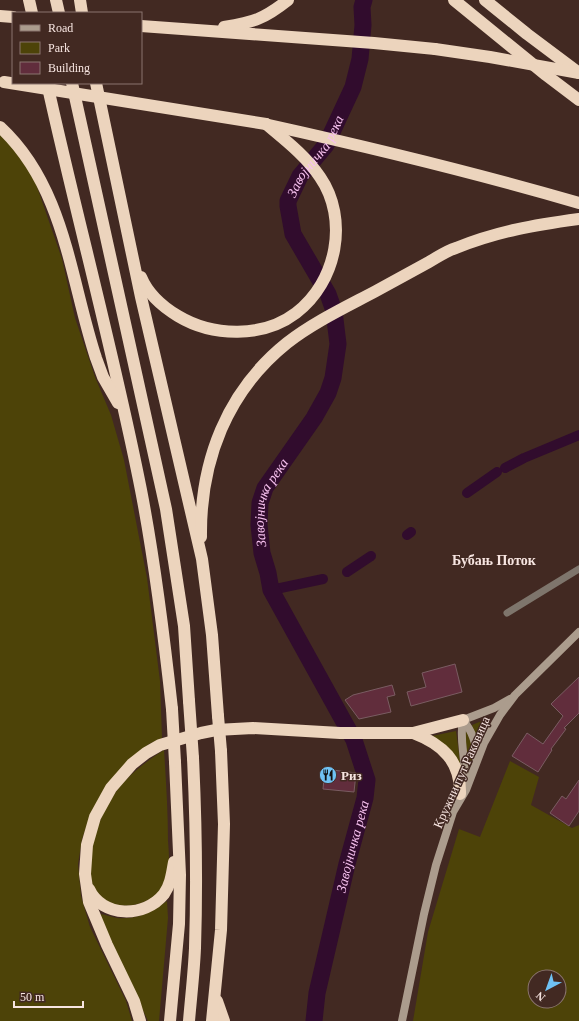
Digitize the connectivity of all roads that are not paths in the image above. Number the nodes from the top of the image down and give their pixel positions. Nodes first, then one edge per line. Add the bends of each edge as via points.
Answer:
1 (29, 0) edge
2 (56, 0) edge
3 (80, 0) edge
4 (288, 0) edge
5 (454, 0) edge
6 (485, 0) edge
7 (32, 12) edge
8 (59, 12) edge
9 (82, 12) edge
10 (0, 16) edge
11 (12, 17) edge
12 (142, 26) edge
13 (203, 30) junction
14 (579, 73) edge
15 (2, 82) edge
16 (12, 84) edge
17 (15, 84) edge
18 (47, 84) edge
19 (72, 84) edge
20 (96, 84) edge
21 (579, 100) edge
22 (266, 124) junction
23 (0, 127) edge
24 (579, 203) edge
25 (579, 219) edge
26 (133, 256) junction
27 (124, 414) junction
28 (202, 559) junction
29 (579, 569) edge
30 (507, 613) dead end
31 (579, 632) edge
32 (515, 695) junction
33 (464, 720) junction
34 (413, 733) junction
35 (476, 763) junction
36 (460, 794) junction
37 (454, 812) junction
38 (179, 832) junction
39 (85, 874) junction
40 (216, 986) junction
41 (140, 1021) edge
42 (170, 1021) edge
43 (189, 1021) edge
44 (212, 1021) edge
45 (224, 1021) edge
46 (402, 1021) edge

1 - 7 highway
2 - 8 highway
3 - 9 highway
4 - 13 highway via 271,13 249,23
5 - 21 highway
6 - 14 highway
10 - 11 highway
12 - 13 highway
13 - 14 highway, bridge via 416,47
15 - 16 highway, bridge
17 - 22 highway, bridge
18 - 27 highway
19 - 43 highway, bridge via 166,509 184,626 193,758 196,908
20 - 26 highway
22 - 24 highway via 525,187
22 - 26 highway via 313,167 328,192 335,215 333,256 326,275 308,301 292,316 273,325 241,331 217,330 196,325 174,314 155,298 145,286
23 - 27 highway via 30,163 47,195 65,244 96,358 103,377
25 - 28 highway via 496,233 454,248 288,342 262,366 240,393 222,424 205,487
26 - 28 highway
27 - 38 highway, bridge via 141,489 164,637 172,709
28 - 40 highway, bridge via 212,635 224,824 221,930
29 - 30 street
31 - 32 main road, Кружни пут Раковица
32 - 33 main road via 494,708
32 - 35 main road, Кружни пут Раковица via 490,730
33 - 34 highway
33 - 35 main road via 471,729 476,744
33 - 36 main road via 461,738 465,770
34 - 36 highway via 433,742 447,753 458,773
34 - 39 highway via 340,733 266,728 216,730 153,748 118,779 100,806 86,845
35 - 37 main road, Кружни пут Раковица
36 - 37 main road
37 - 46 main road, Кружни пут Раковица via 429,891
38 - 39 highway via 170,882 164,894 146,908 125,911 102,905 92,894
38 - 42 highway via 179,924
39 - 41 highway via 89,902 134,1001
40 - 44 highway
40 - 45 highway via 217,1001

